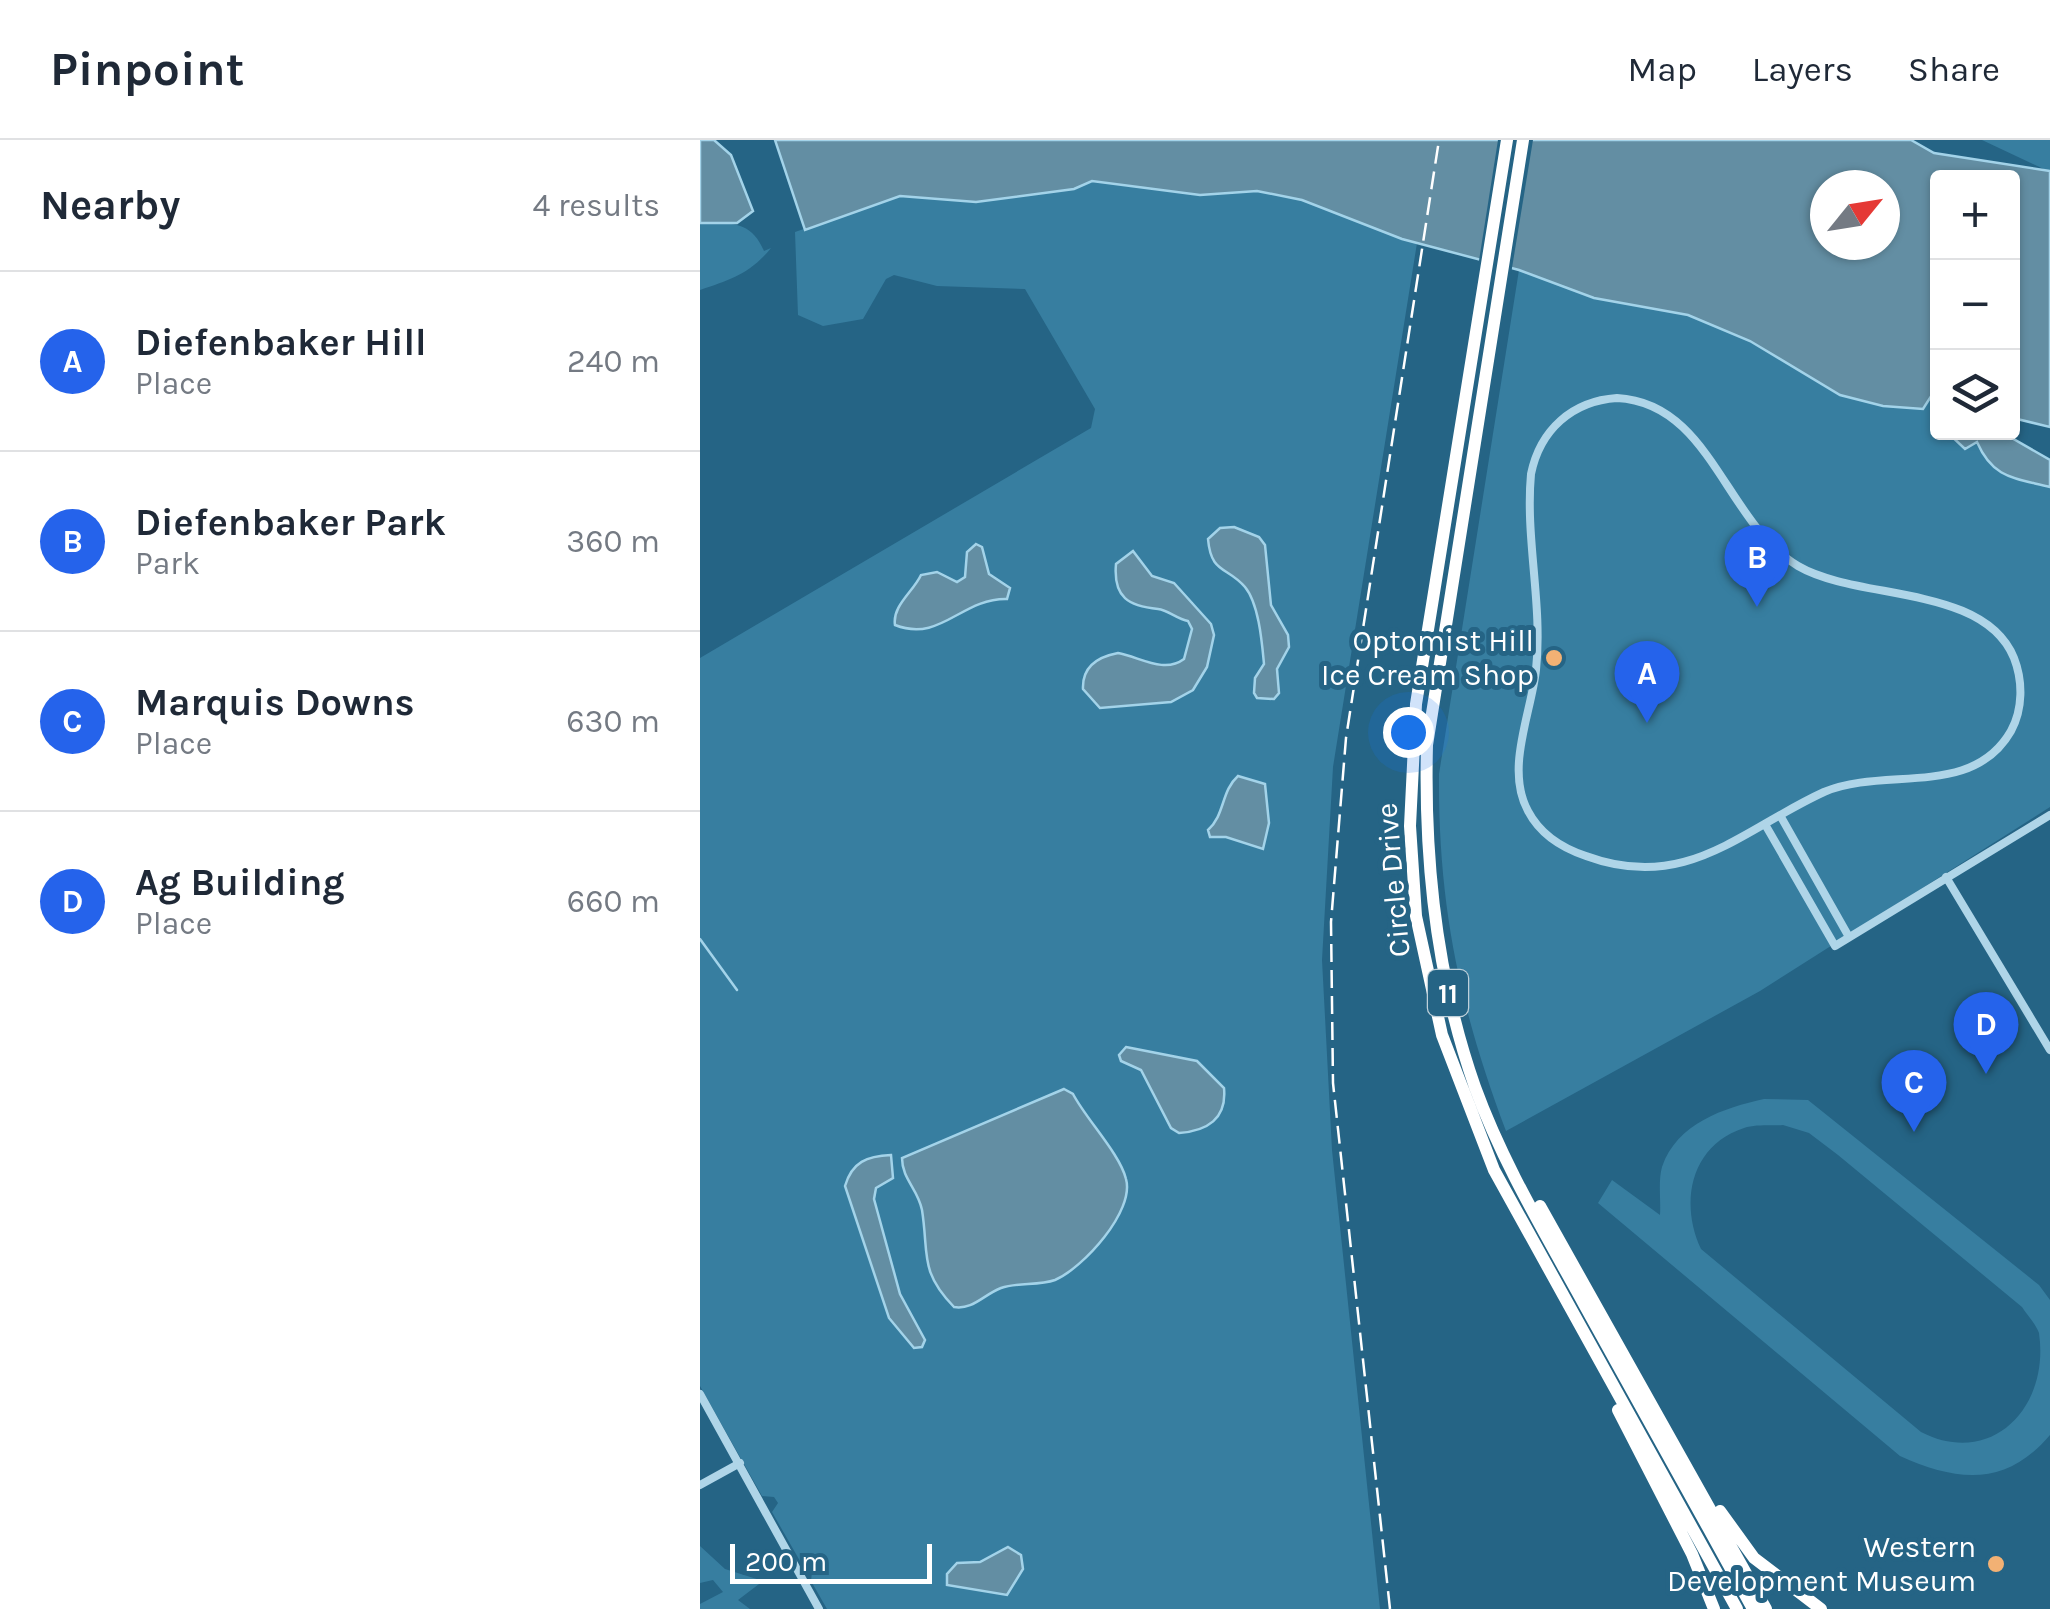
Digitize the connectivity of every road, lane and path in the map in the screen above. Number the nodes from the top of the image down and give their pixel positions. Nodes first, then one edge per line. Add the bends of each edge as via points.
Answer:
1 (1507, 140) edge
2 (1523, 140) edge
3 (2050, 815) edge
4 (1780, 817) junction
5 (1766, 826) junction
6 (1946, 876) junction
7 (1849, 937) junction
8 (2050, 1050) edge
9 (1468, 1062) junction
10 (1554, 1278) junction
11 (1642, 1386) junction
12 (700, 1394) edge
13 (740, 1463) junction
14 (700, 1485) edge
15 (819, 1609) edge
16 (1714, 1609) edge
17 (1738, 1609) edge
18 (1753, 1609) edge
19 (1766, 1609) edge
20 (1821, 1609) edge

1 - 10 highway, Circle Drive / 11 via 1416,704 1412,860 1430,988 1463,1096 1494,1170
2 - 9 highway, Circle Drive / 11 via 1432,712 1425,806 1443,972
3 - 6 street
4 - 5 street
4 - 5 street via 1847,784 1941,776 1979,764 2006,738 2020,710 2014,658 1998,634 1968,614 1803,568 1754,528 1679,420 1644,401 1590,403 1556,423 1532,474 1538,617 1521,796 1538,828 1570,850 1633,867 1688,863
4 - 7 street
5 - 7 street via 1835,946
6 - 7 street
6 - 8 street
9 - 11 highway via 1516,1165
9 - 18 highway, Circle Drive / 11 via 1512,1174
10 - 16 highway
10 - 17 highway, Circle Drive / 11
11 - 19 highway
11 - 20 highway via 1743,1544 1778,1580
12 - 13 street
13 - 14 street
13 - 15 street

